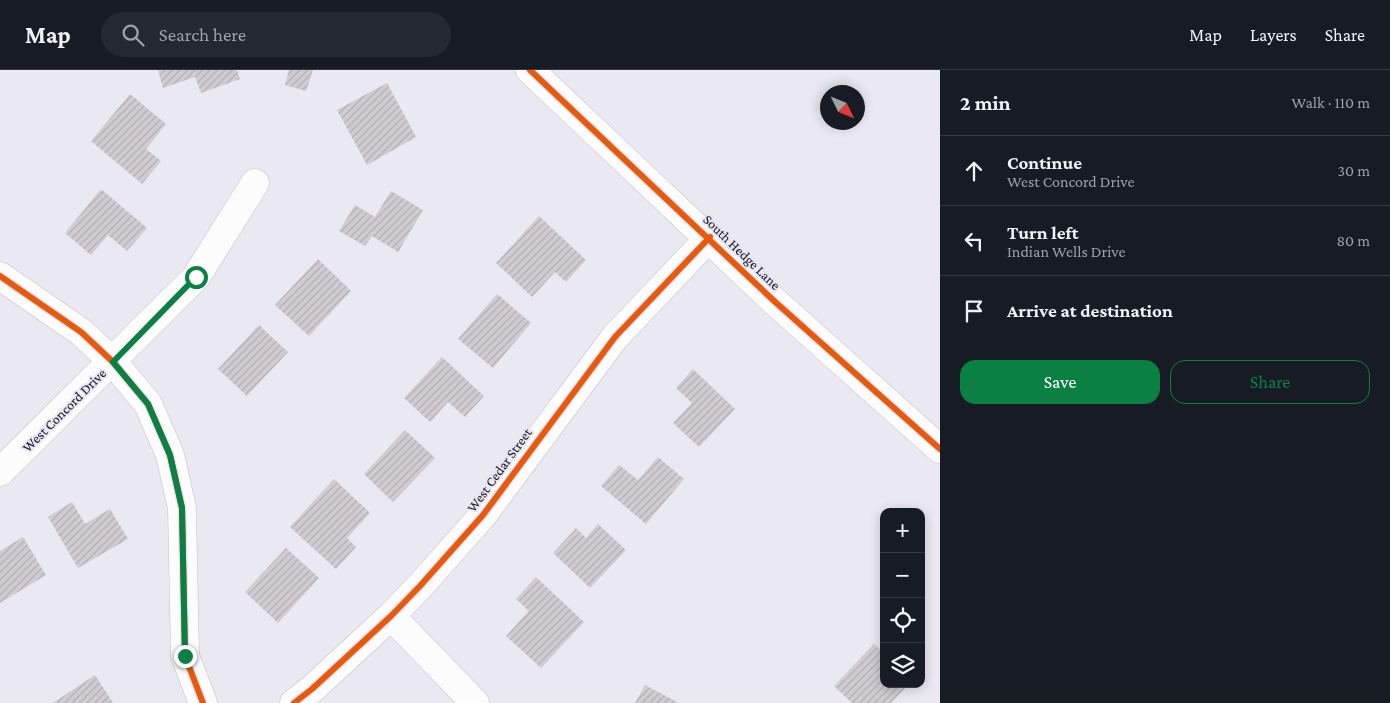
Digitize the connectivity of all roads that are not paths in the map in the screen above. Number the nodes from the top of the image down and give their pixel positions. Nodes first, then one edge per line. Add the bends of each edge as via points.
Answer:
1 (530, 70) edge
2 (255, 183) dead end
3 (710, 237) junction
4 (0, 276) edge
5 (113, 362) junction
6 (940, 449) edge
7 (0, 472) edge
8 (391, 616) junction
9 (203, 703) edge
10 (294, 703) edge
11 (475, 703) edge

1 - 3 street, South Hedge Lane
2 - 5 street, West Concord Drive via 196,277
3 - 6 street, South Hedge Lane via 773,300
3 - 8 street, West Cedar Street via 615,336 482,515
4 - 5 street via 80,332
5 - 7 street, West Concord Drive
5 - 9 street via 148,404 170,455 182,508 185,656
8 - 10 street, West Cedar Street
8 - 11 street

